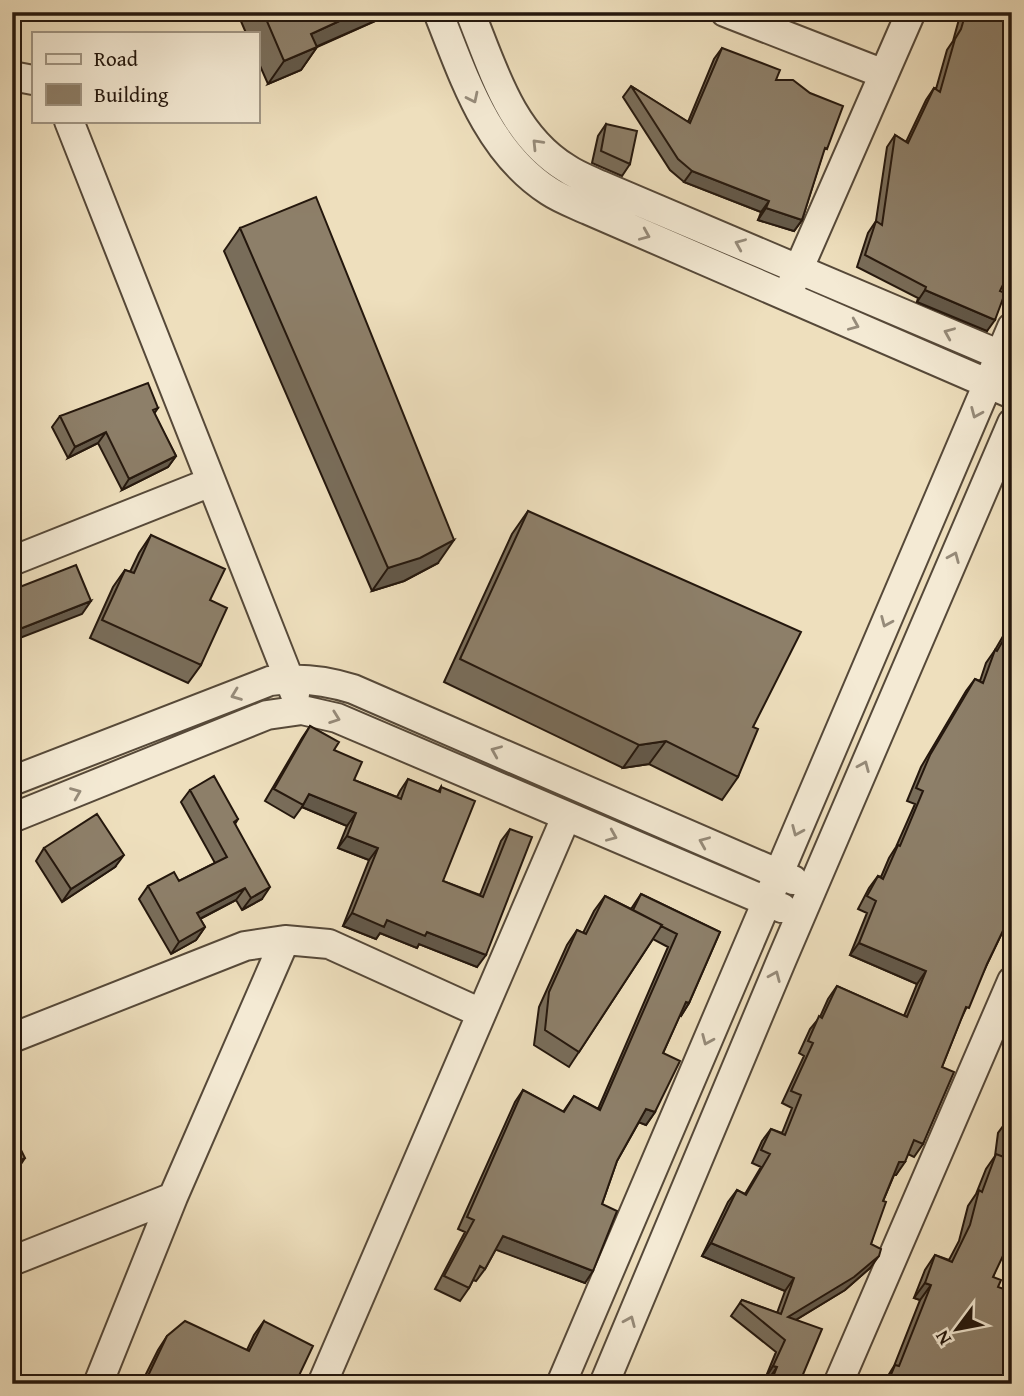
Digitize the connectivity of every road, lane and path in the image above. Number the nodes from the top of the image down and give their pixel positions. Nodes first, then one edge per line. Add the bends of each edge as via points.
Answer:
1 (438, 12) edge
2 (470, 12) edge
3 (725, 12) edge
4 (911, 12) edge
5 (485, 51) junction
6 (458, 64) junction
7 (884, 74) junction
8 (12, 76) edge
9 (32, 80) edge
10 (69, 122) edge
11 (799, 270) junction
12 (787, 296) junction
13 (1012, 327) edge
14 (1006, 358) edge
15 (1000, 389) edge
16 (1012, 423) edge
17 (211, 482) junction
18 (15, 551) edge
19 (289, 679) junction
20 (302, 710) junction
21 (12, 781) edge
22 (566, 817) junction
23 (12, 818) edge
24 (779, 874) junction
25 (812, 888) junction
26 (766, 902) junction
27 (801, 916) junction
28 (285, 940) junction
29 (1012, 981) edge
30 (481, 1013) junction
31 (12, 1038) edge
32 (173, 1197) junction
33 (12, 1261) edge
34 (97, 1384) edge
35 (322, 1384) edge
36 (561, 1384) edge
37 (604, 1384) edge
38 (838, 1384) edge

1 - 6 street
2 - 5 street
3 - 7 street
4 - 7 street
5 - 6 street
11 -> 5 street via 566,168 526,132
6 -> 12 street via 490,130 516,164 549,191
7 - 11 street
8 - 9 street
10 - 17 street
11 - 12 street
14 -> 11 street
12 -> 15 street
13 - 14 street
14 - 15 street
15 -> 24 street
25 -> 16 street
17 - 18 street
17 - 19 street
19 - 20 street
19 -> 21 street via 270,681
24 -> 19 street via 353,690 332,682
20 -> 22 street via 337,718
23 -> 20 street via 267,715
22 -> 26 street
22 - 30 street
24 - 25 street
24 - 26 street
25 - 27 street
26 - 27 street
26 -> 36 street
37 -> 27 street
28 - 30 street via 329,944
28 - 31 street via 215,957
28 - 32 street
29 - 38 street
30 - 35 street
32 - 33 street
32 - 34 street

